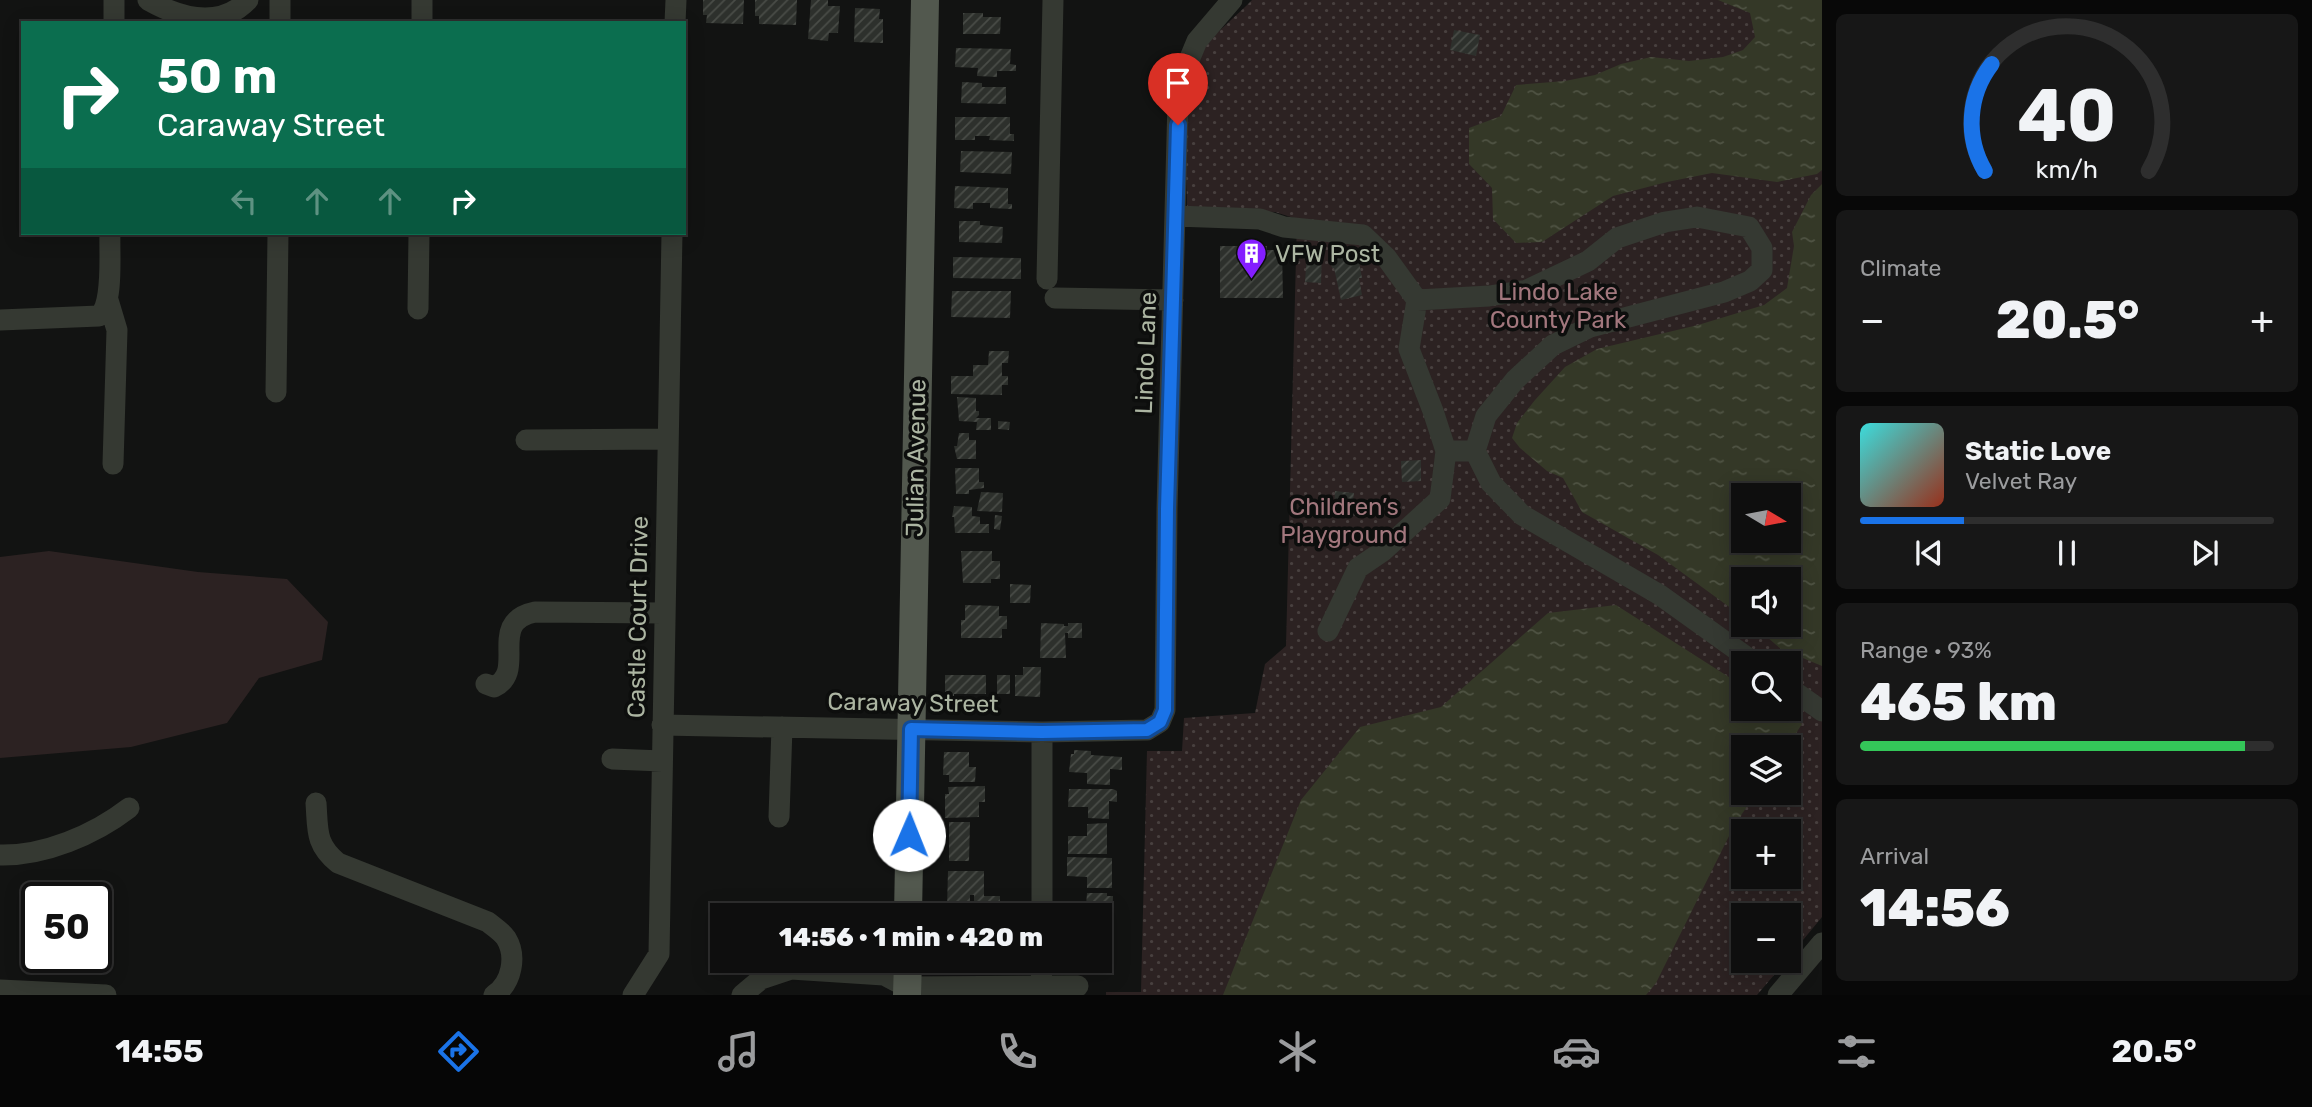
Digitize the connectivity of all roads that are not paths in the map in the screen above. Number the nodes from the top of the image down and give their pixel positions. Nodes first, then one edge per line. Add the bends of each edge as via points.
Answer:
1 (114, 0) edge
2 (280, 0) edge
3 (422, 0) edge
4 (676, 0) edge
5 (925, 0) edge
6 (1053, 0) edge
7 (1232, 0) edge
8 (155, 10) edge
9 (246, 10) edge
10 (114, 21) edge
11 (280, 21) edge
12 (422, 21) edge
13 (675, 21) edge
14 (1175, 216) junction
15 (110, 235) edge
16 (278, 235) edge
17 (419, 235) edge
18 (671, 235) edge
19 (108, 300) junction
20 (1174, 300) junction
21 (1417, 300) junction
22 (418, 309) dead end
23 (0, 320) edge
24 (276, 392) dead end
25 (668, 439) junction
26 (526, 440) dead end
27 (1446, 451) junction
28 (1475, 452) junction
29 (113, 464) dead end
30 (664, 613) junction
31 (1328, 631) dead end
32 (1738, 651) edge
33 (486, 684) dead end
34 (1801, 696) edge
35 (1822, 711) edge
36 (1160, 722) joint
37 (662, 725) junction
38 (782, 727) junction
39 (911, 729) junction
40 (1042, 732) junction
41 (612, 759) dead end
42 (662, 761) junction
43 (316, 803) dead end
44 (129, 808) dead end
45 (779, 817) dead end
46 (0, 855) edge
47 (908, 903) edge
48 (1042, 903) edge
49 (1822, 943) edge
50 (1042, 973) edge
51 (908, 981) edge
52 (0, 982) edge
53 (1078, 986) dead end
54 (1041, 987) junction
55 (0, 990) edge
56 (26, 991) junction
57 (106, 995) edge
58 (494, 995) edge
59 (633, 995) edge
60 (742, 995) edge
61 (1778, 995) edge

1 - 10 street
2 - 11 street
3 - 12 street
4 - 13 street
5 - 39 main road, Julian Avenue
6 - 20 street via 1051,288
7 - 14 street, Lindo Lane via 1197,41 1187,65 1178,101
8 - 9 street via 210,19
14 - 20 street, Lindo Lane
14 - 21 street via 1260,219 1284,227 1363,236 1386,257
15 - 19 street
16 - 24 street
17 - 22 street
18 - 25 street, Castle Court Drive
19 - 23 street via 104,312 95,318
19 - 29 street via 117,330
20 - 36 street, Lindo Lane via 1165,710
21 - 27 street via 1409,349
21 - 28 street via 1527,290 1588,261 1617,238 1697,217 1749,227 1762,248 1762,270 1750,281 1590,327 1553,345 1515,380 1486,416
25 - 26 street
25 - 30 street, Castle Court Drive
27 - 28 street
27 - 31 street via 1440,499 1358,568
28 - 32 street via 1491,483 1522,515 1660,595
30 - 33 street via 521,615 510,627 508,674 494,687
30 - 37 street, Castle Court Drive
34 - 35 street
36 - 40 street, Caraway Street via 1147,730
37 - 38 street, Caraway Street
37 - 42 street, Castle Court Drive
38 - 39 street, Caraway Street
38 - 45 street
39 - 40 street, Caraway Street
39 - 47 main road, Julian Avenue
40 - 48 street
41 - 42 street
42 - 59 street, Castle Court Drive via 659,954
43 - 58 street via 321,846 338,863 488,922 502,933 512,967 506,983
44 - 46 street via 108,824 70,840 20,856
49 - 61 street
50 - 54 street
51 - 54 street
51 - 60 street via 884,975 791,969 761,979
52 - 56 street
53 - 54 street
55 - 56 street
56 - 57 street

